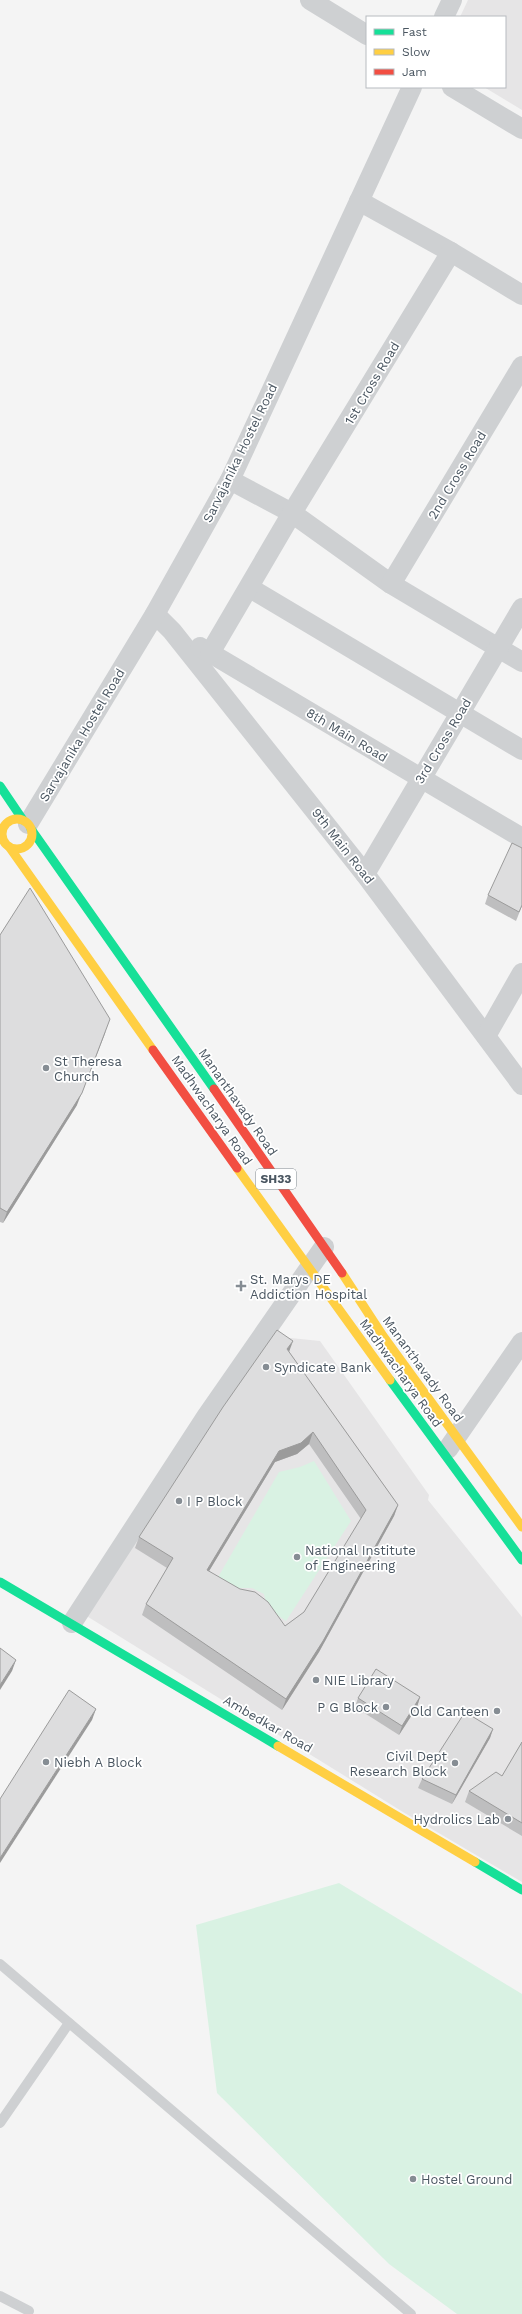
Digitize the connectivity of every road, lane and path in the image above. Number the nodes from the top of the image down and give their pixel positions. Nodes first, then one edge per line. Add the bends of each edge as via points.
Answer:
1 (310, 0) edge
2 (452, 0) edge
3 (444, 16) edge
4 (366, 34) edge
5 (412, 88) edge
6 (454, 88) edge
7 (522, 129) edge
8 (359, 202) junction
9 (451, 252) junction
10 (522, 295) edge
11 (522, 366) edge
12 (230, 480) junction
13 (292, 513) junction
14 (391, 584) junction
15 (250, 588) junction
16 (522, 608) edge
17 (155, 614) junction
18 (172, 631) junction
19 (498, 648) junction
20 (210, 654) junction
21 (522, 662) edge
22 (460, 713) junction
23 (522, 750) edge
24 (421, 779) junction
25 (0, 786) edge
26 (28, 825) junction
27 (522, 838) edge
28 (3, 842) edge
29 (365, 874) junction
30 (522, 973) edge
31 (486, 1036) junction
32 (522, 1085) edge
33 (324, 1247) junction
34 (308, 1268) junction
35 (522, 1342) edge
36 (456, 1438) junction
37 (444, 1454) junction
38 (522, 1527) edge
39 (522, 1560) edge
40 (0, 1582) edge
41 (72, 1623) junction
42 (522, 1890) edge
43 (0, 1964) edge
44 (69, 2023) junction
45 (0, 2123) edge
46 (0, 2296) edge
47 (29, 2311) dead end
48 (411, 2314) edge

1 - 4 street
2 - 3 street
5 - 8 street, Sarvajanika Hostel Road
6 - 7 street
8 - 9 street
8 - 12 street, Sarvajanika Hostel Road
9 - 10 street
9 - 13 street, 1st Cross Road
11 - 14 street, 2nd Cross Road
12 - 13 street
12 - 17 street, Sarvajanika Hostel Road
13 - 14 street
13 - 15 street, 1st Cross Road
14 - 19 street
15 - 20 street, 1st Cross Road
15 - 22 street
16 - 19 street, 3rd Cross Road
17 - 18 street, 9th Main Road
17 - 26 street, Sarvajanika Hostel Road
18 - 20 street, 8th Main Road
18 - 29 street, 9th Main Road
19 - 21 street
19 - 22 street, 3rd Cross Road
20 - 24 street, 8th Main Road
22 - 23 street
22 - 24 street, 3rd Cross Road
24 - 27 street, 8th Main Road
24 - 29 street, 3rd Cross Road
25 - 26 main road, Mananthavady Road / SH33
26 - 28 main road via 10,821 4,827
26 - 28 main road via 32,838 27,846 19,849
26 - 33 main road, Mananthavady Road / SH33
28 - 34 main road, Madhwacharya Road
29 - 31 street, 9th Main Road
30 - 31 street
31 - 32 street, 9th Main Road
33 - 34 street
33 - 36 main road, Mananthavady Road / SH33 via 383,1336
34 - 37 main road, Madhwacharya Road
34 - 41 street via 206,1417
35 - 36 street
36 - 37 street
36 - 38 main road, Mananthavady Road / SH33
37 - 39 main road, Madhwacharya Road
40 - 41 main road, Ambedkar Road
41 - 42 main road, Ambedkar Road
43 - 44 lane
44 - 45 lane
44 - 48 lane
46 - 47 lane

